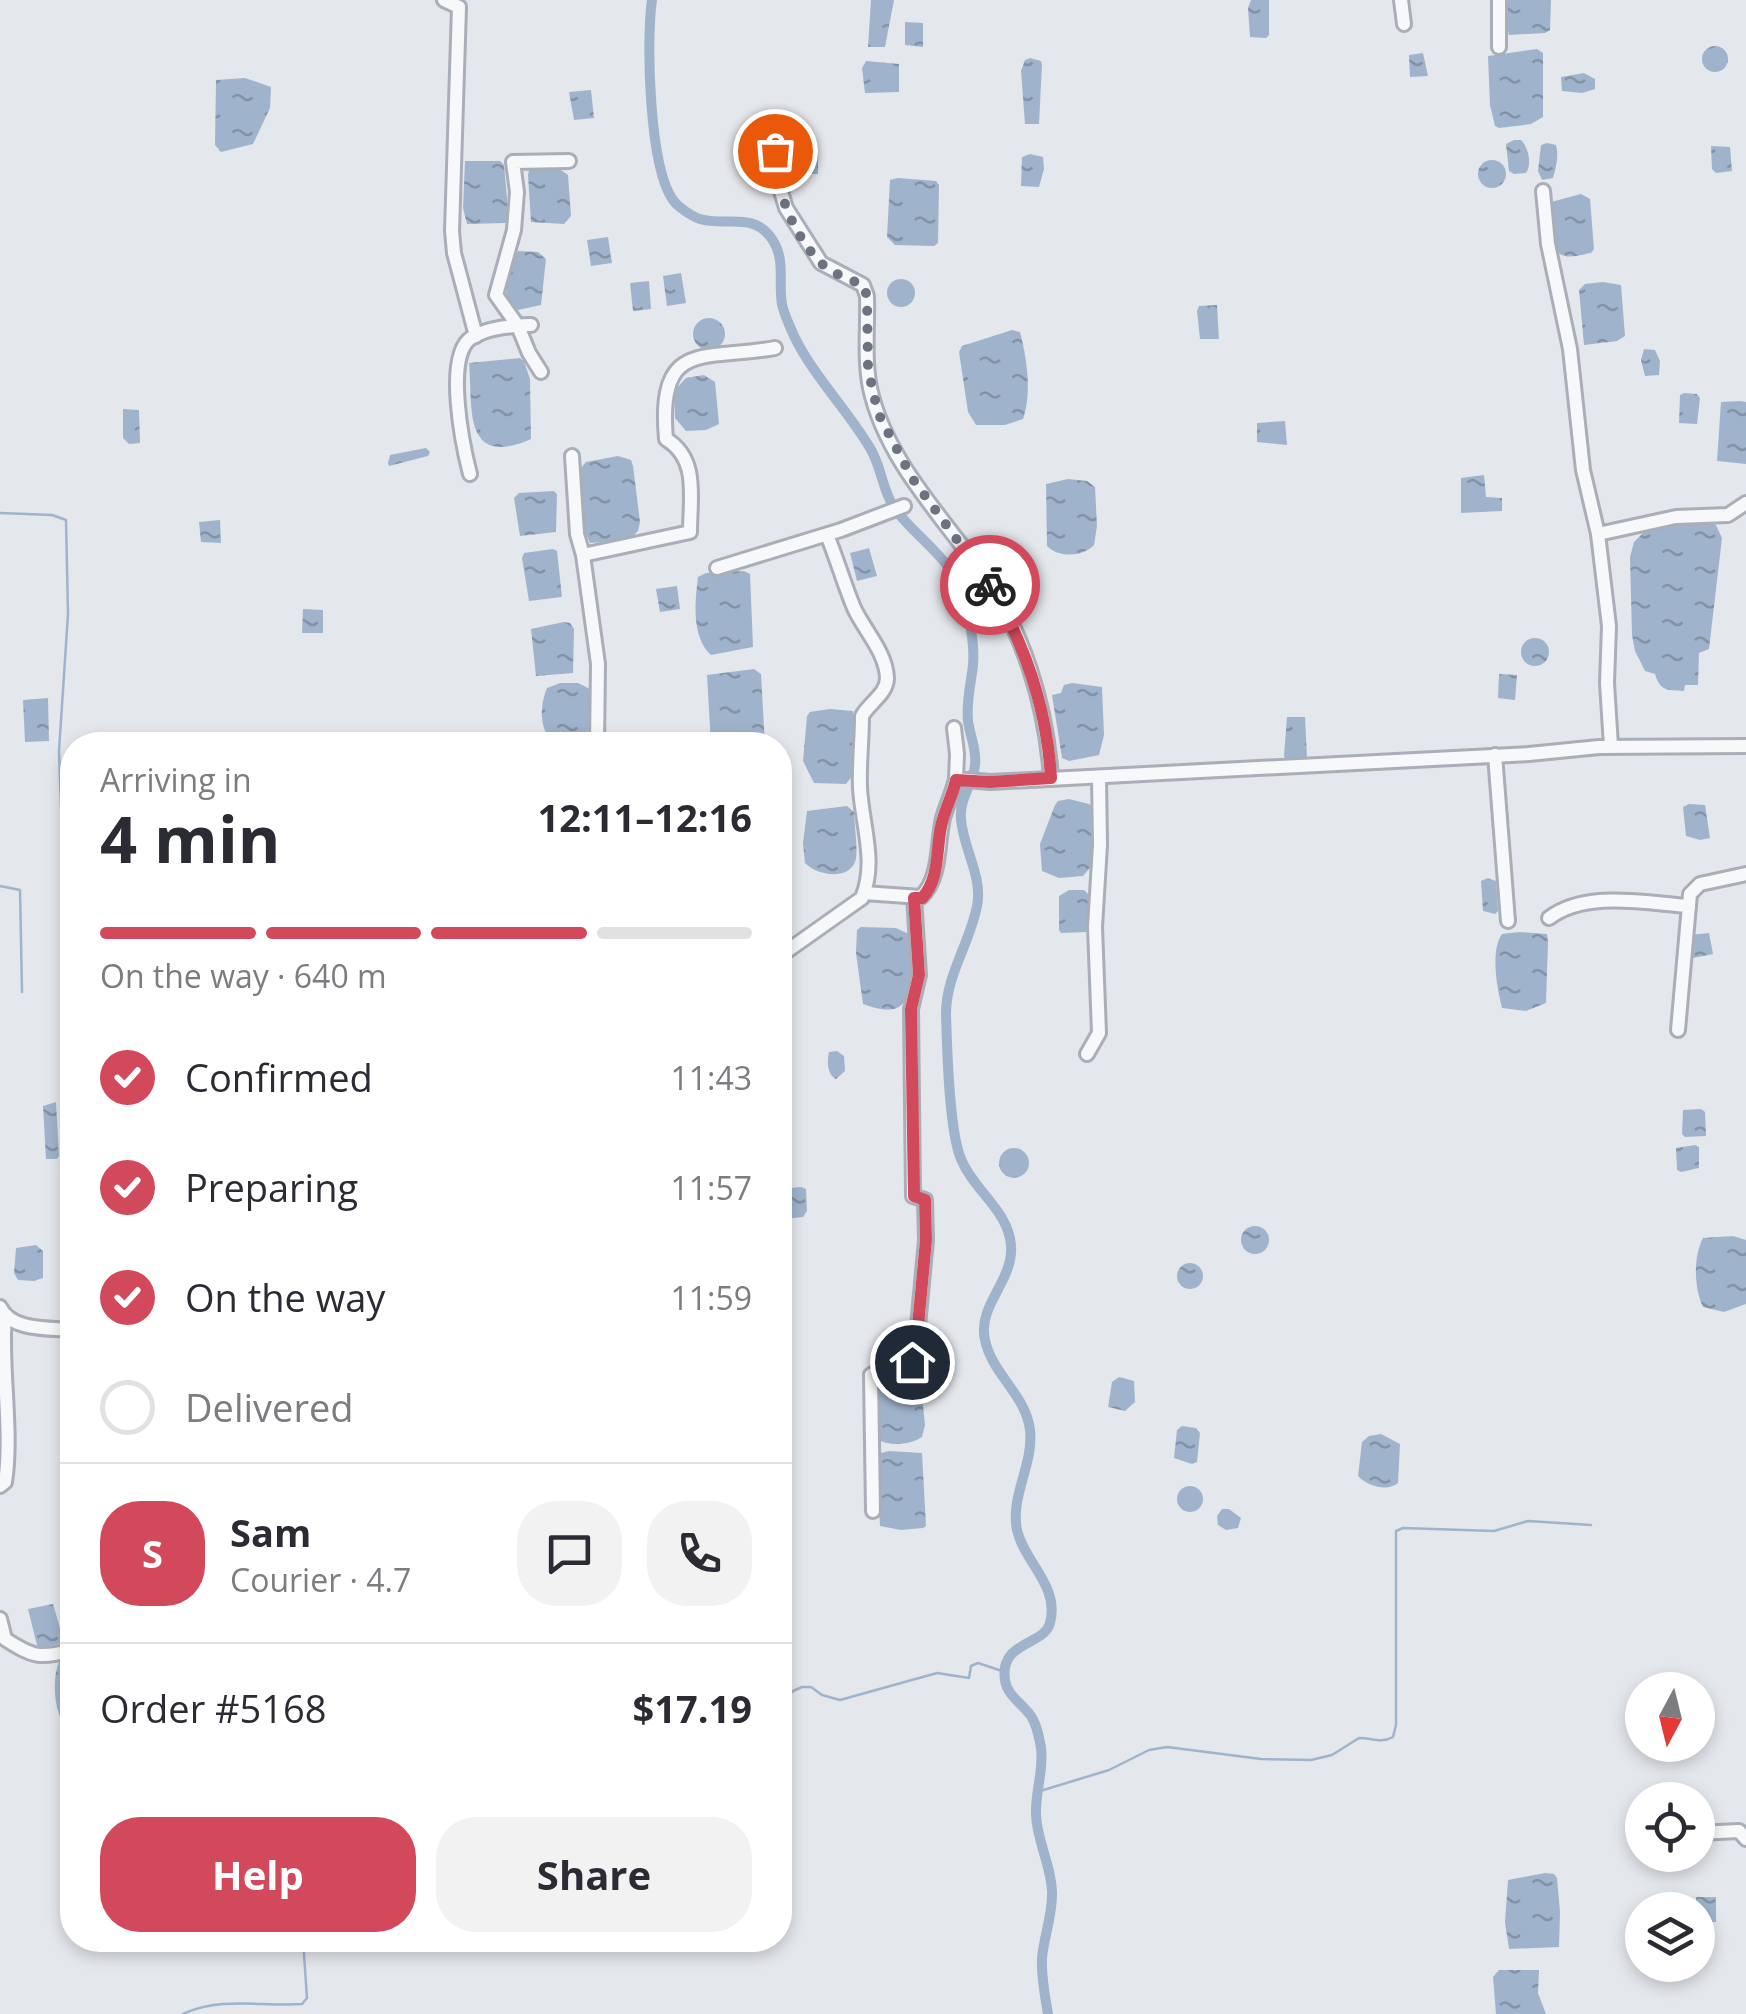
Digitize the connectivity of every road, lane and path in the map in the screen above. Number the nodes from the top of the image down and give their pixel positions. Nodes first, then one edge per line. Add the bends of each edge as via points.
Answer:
1 (444, 0) edge
2 (1401, 0) edge
3 (1499, 0) edge
4 (1404, 24) dead end
5 (1498, 47) dead end
6 (774, 127) dead end
7 (569, 160) dead end
8 (1543, 191) dead end
9 (525, 325) junction
10 (476, 336) junction
11 (775, 348) dead end
12 (541, 372) dead end
13 (572, 456) dead end
14 (470, 474) dead end
15 (1746, 503) edge
16 (904, 506) dead end
17 (1598, 534) junction
18 (826, 535) junction
19 (583, 555) junction
20 (717, 568) dead end
21 (954, 728) dead end
22 (597, 732) edge
23 (1612, 746) junction
24 (1746, 746) edge
25 (1495, 755) junction
26 (1099, 777) junction
27 (1051, 778) junction
28 (962, 780) junction
29 (1746, 874) edge
30 (864, 893) junction
31 (914, 898) junction
32 (1689, 906) junction
33 (1549, 918) dead end
34 (1508, 921) dead end
35 (792, 947) edge
36 (1678, 1030) dead end
37 (1087, 1054) dead end
38 (2, 1312) edge
39 (60, 1329) edge
40 (0, 1486) edge
41 (873, 1512) dead end
42 (0, 1620) edge
43 (60, 1654) edge
44 (1715, 1832) edge
45 (1746, 1839) edge

1 - 10 street via 459,7 452,230
2 - 4 street
3 - 5 street
6 - 27 street via 776,175 786,208 821,263 863,285 870,389 886,430 912,478 982,571 1018,637 1041,706
7 - 9 street via 513,162 514,230 496,295
8 - 17 street
9 - 10 street
9 - 12 street via 529,353
10 - 14 street via 459,360 459,421
11 - 19 street via 684,360 676,370 665,394 666,439 684,452 688,465 690,532
13 - 19 street
15 - 17 street via 1728,515 1676,517
16 - 18 street
17 - 23 street
18 - 20 street
18 - 30 street via 887,680 862,716
19 - 22 street via 598,664
21 - 28 street
23 - 24 street
23 - 25 street
25 - 26 street
25 - 34 street
26 - 27 street
26 - 37 street via 1100,1032
27 - 28 street
28 - 31 street via 940,828 928,890
29 - 32 street via 1700,884
30 - 31 street
30 - 35 street
31 - 41 street via 914,1196 925,1200 926,1240 915,1358 871,1375
32 - 33 street via 1620,900 1561,909
32 - 36 street
38 - 39 street via 16,1324
38 - 40 street via 9,1456
42 - 43 street via 4,1639 27,1654
44 - 45 street via 1740,1831

